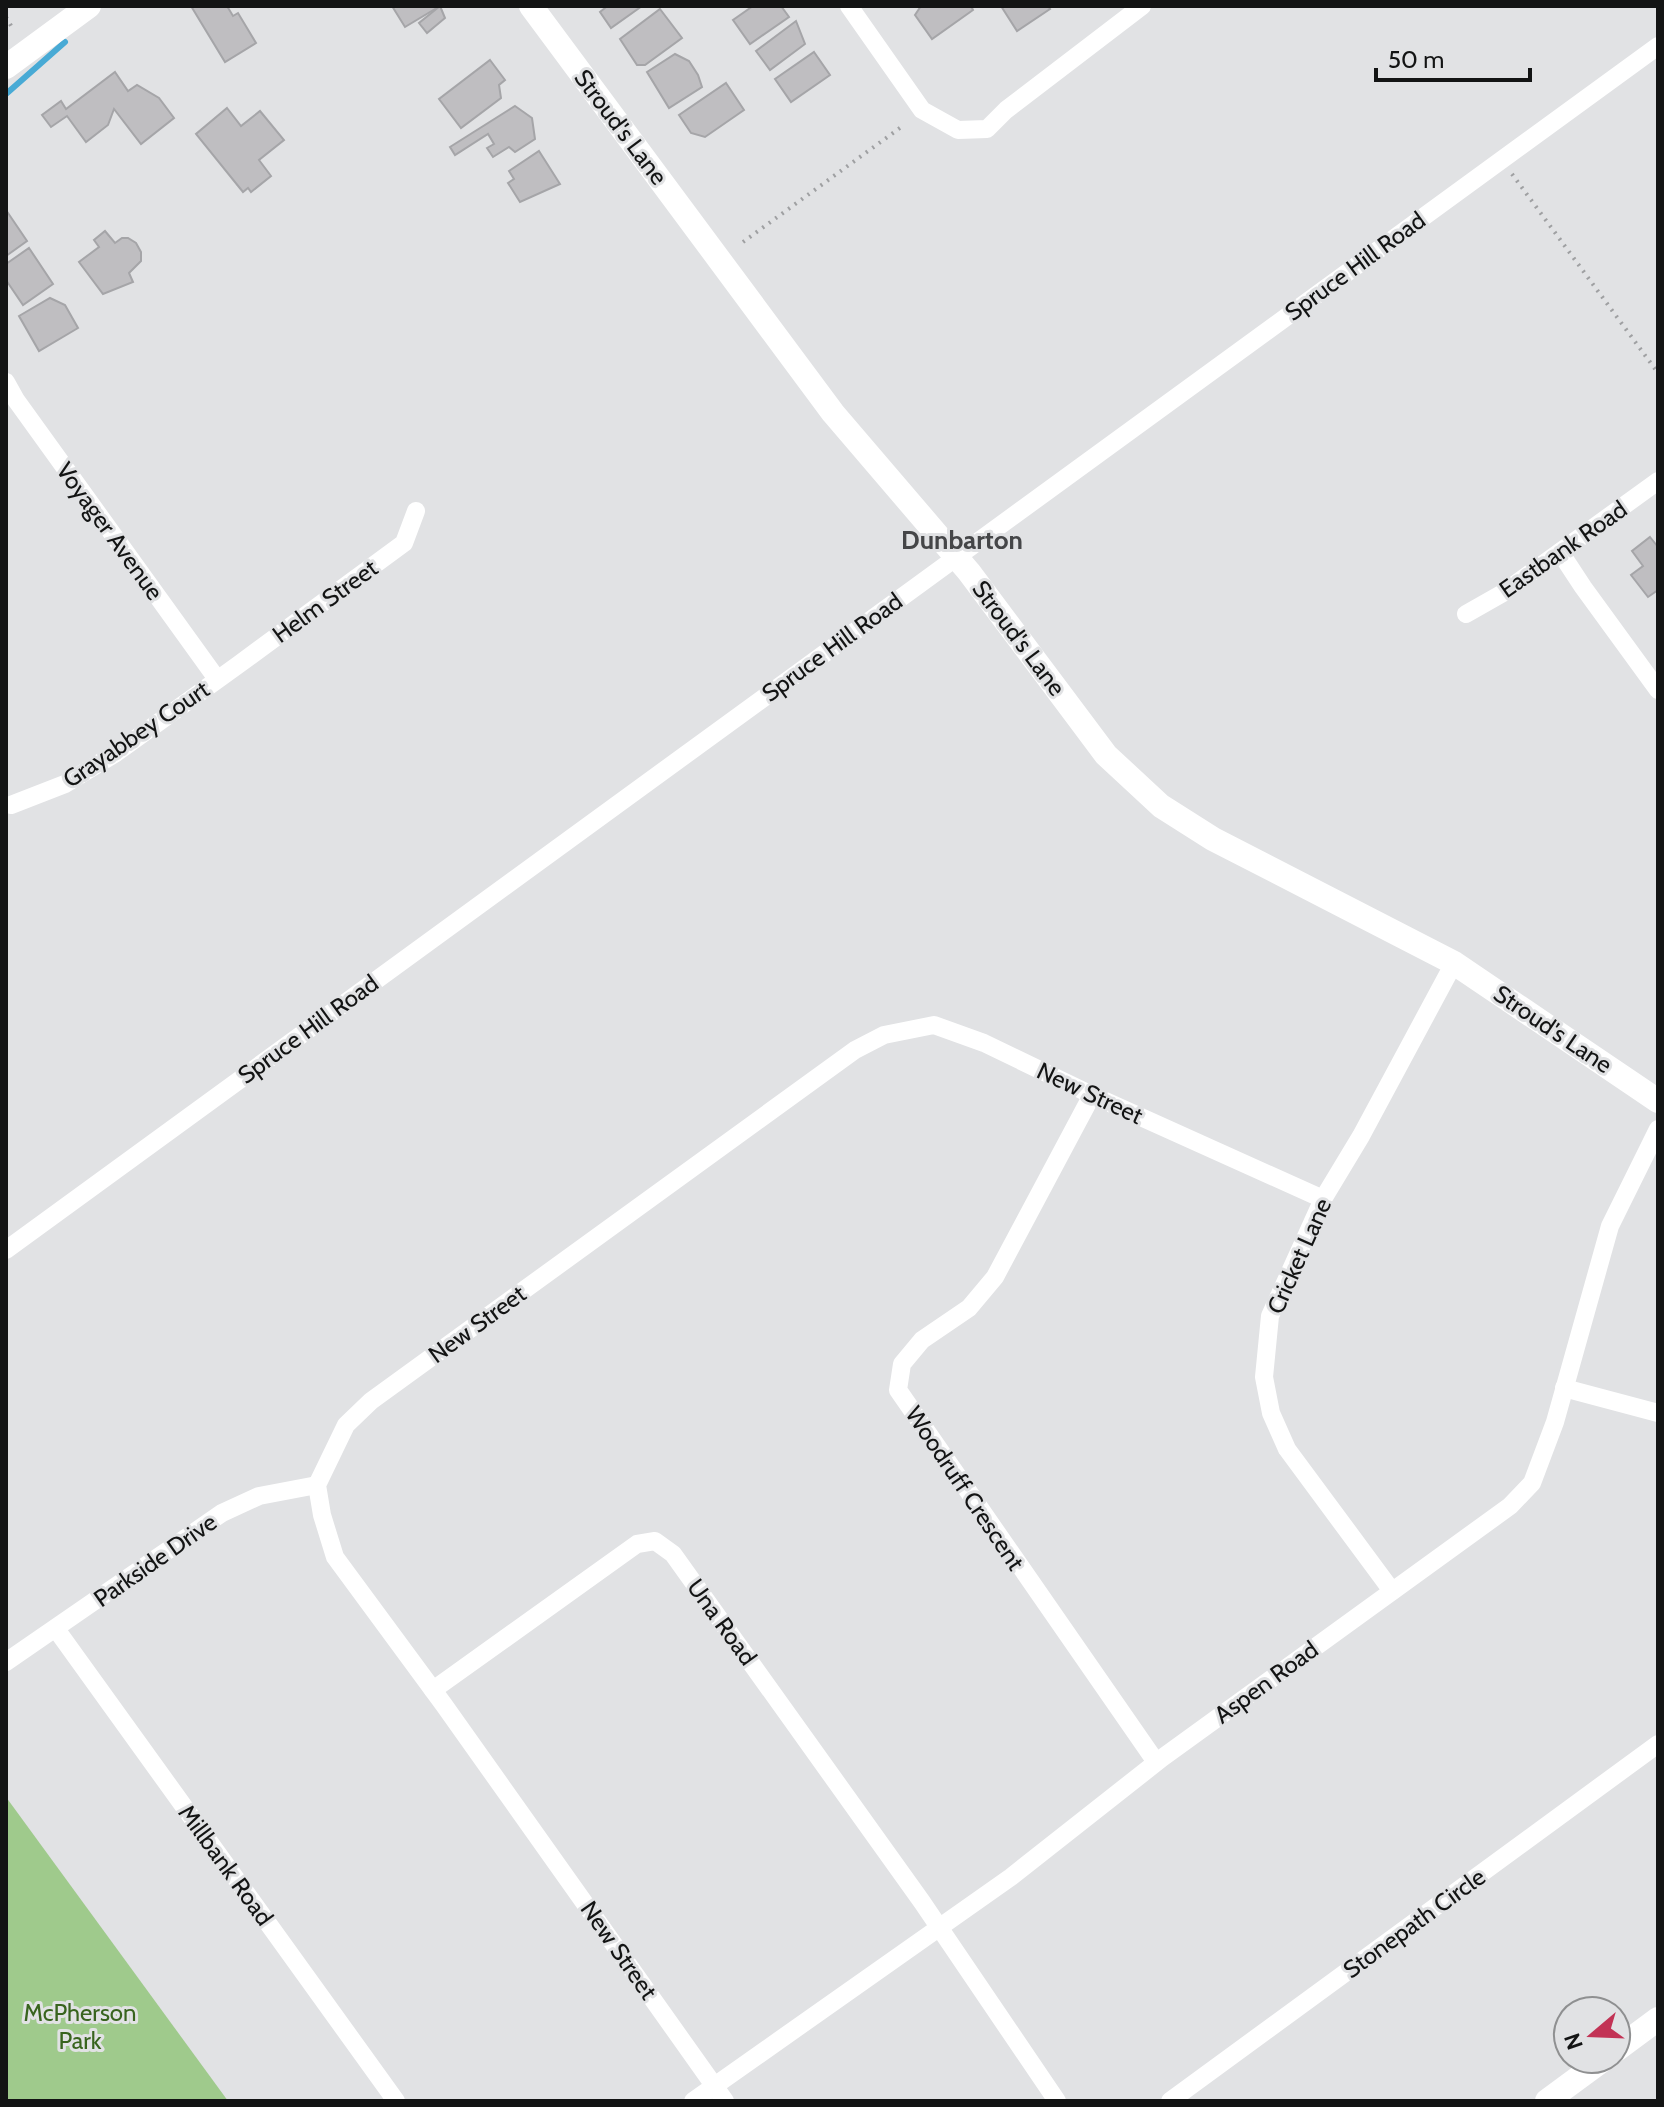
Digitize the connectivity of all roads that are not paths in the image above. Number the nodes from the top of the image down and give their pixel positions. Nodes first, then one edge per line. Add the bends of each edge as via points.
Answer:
1 (89, 6) edge
2 (531, 6) edge
3 (849, 6) edge
4 (1142, 6) edge
5 (1658, 46) edge
6 (6, 67) edge
7 (6, 382) edge
8 (1658, 481) edge
9 (416, 511) dead end
10 (1560, 552) junction
11 (956, 559) junction
12 (1466, 614) dead end
13 (217, 679) junction
14 (1658, 690) edge
15 (11, 805) dead end
16 (1454, 963) junction
17 (1092, 1095) junction
18 (1658, 1101) edge
19 (1658, 1129) edge
20 (1323, 1199) junction
21 (6, 1250) edge
22 (1564, 1388) junction
23 (1658, 1413) edge
24 (317, 1485) junction
25 (1392, 1591) junction
26 (56, 1629) junction
27 (6, 1662) edge
28 (433, 1690) junction
29 (1658, 1744) edge
30 (1156, 1762) junction
31 (940, 1928) junction
32 (1658, 2019) edge
33 (1632, 2038) edge
34 (1582, 2075) edge
35 (720, 2093) edge
36 (396, 2101) edge
37 (693, 2101) edge
38 (1057, 2101) edge
39 (1170, 2101) edge
40 (1547, 2101) edge

1 - 6 street
2 - 11 street, Stroud's Lane via 833,413
3 - 4 street via 922,110 958,130 987,129
5 - 11 street, Spruce Hill Road
7 - 13 street, Voyager Avenue
8 - 10 street, Eastbank Road
9 - 13 street, Helm Street via 404,543
10 - 12 street, Eastbank Road
10 - 14 street
11 - 16 street, Stroud's Lane via 1106,755 1161,806 1213,839
11 - 21 street, Spruce Hill Road
13 - 15 street, Grayabbey Court via 116,753 65,784
16 - 18 street, Stroud's Lane
16 - 20 street, Cricket Lane
17 - 20 street, New Street
17 - 24 street, New Street via 934,1025 884,1035 855,1050 371,1401 346,1425
17 - 30 street, Woodruff Crescent via 995,1277 969,1308 922,1340 902,1364 898,1390
19 - 22 street, Aspen Road via 1610,1226
20 - 25 street, Cricket Lane via 1270,1316 1264,1377 1271,1413 1287,1449
22 - 23 street
22 - 25 street, Aspen Road via 1532,1483 1510,1506
24 - 26 street, Parkside Drive via 259,1496 222,1513
24 - 28 street, New Street via 335,1557
25 - 30 street, Aspen Road
26 - 27 street, Parkside Drive
26 - 36 street, Millbank Road
28 - 31 street, Una Road via 637,1544 655,1541 673,1554
28 - 35 street, New Street
29 - 39 street, Stonepath Circle
30 - 31 street, Aspen Road
31 - 35 street, Aspen Road
31 - 38 street
32 - 33 street
34 - 40 street
35 - 37 street, Aspen Road

